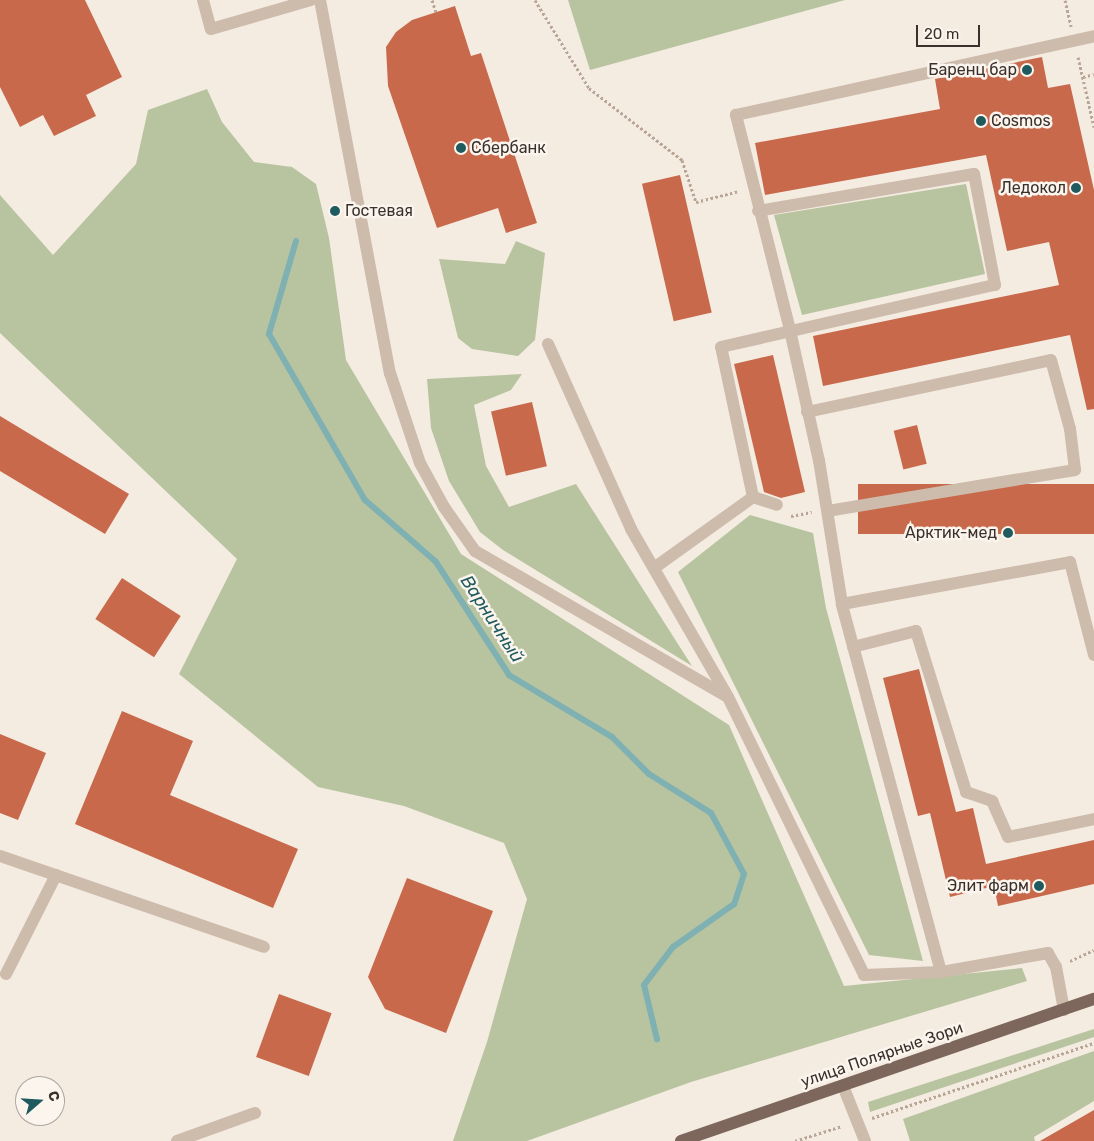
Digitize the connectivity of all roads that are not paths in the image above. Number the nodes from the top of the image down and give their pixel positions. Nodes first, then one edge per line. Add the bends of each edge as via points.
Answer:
1 (202, 0) edge
2 (311, 0) edge
3 (320, 0) edge
4 (1094, 36) edge
5 (758, 211) junction
6 (790, 330) junction
7 (548, 344) dead end
8 (807, 412) junction
9 (753, 497) junction
10 (777, 505) dead end
11 (828, 511) junction
12 (654, 568) junction
13 (842, 604) junction
14 (1091, 632) edge
15 (853, 647) junction
16 (1094, 656) edge
17 (728, 697) junction
18 (1094, 819) edge
19 (0, 856) edge
20 (56, 875) junction
21 (264, 948) dead end
22 (941, 972) junction
23 (6, 974) dead end
24 (1094, 999) edge
25 (1064, 1010) junction
26 (843, 1086) junction
27 (255, 1113) dead end
28 (177, 1141) edge
29 (681, 1141) edge
30 (865, 1141) edge

1 - 2 lane via 211,29
3 - 17 lane via 390,373 420,463 444,507 475,551
4 - 5 lane via 736,115
5 - 6 lane
5 - 6 lane via 974,174 995,285
6 - 8 lane
6 - 9 lane via 721,347
7 - 12 lane via 631,529
8 - 11 lane
8 - 11 lane via 1051,360 1070,430 1075,470
9 - 10 lane
9 - 12 lane
11 - 13 lane
12 - 17 lane
13 - 14 lane via 1070,562
13 - 15 lane
14 - 16 lane
15 - 18 lane via 916,631 966,792 992,800 1008,837
15 - 22 lane
17 - 22 lane via 864,975
19 - 20 lane
20 - 21 lane
20 - 23 lane
22 - 25 lane via 1048,953 1056,967
24 - 25 main road, улица Полярные Зори
25 - 26 main road, улица Полярные Зори
26 - 29 main road, улица Полярные Зори
26 - 30 lane
27 - 28 lane

